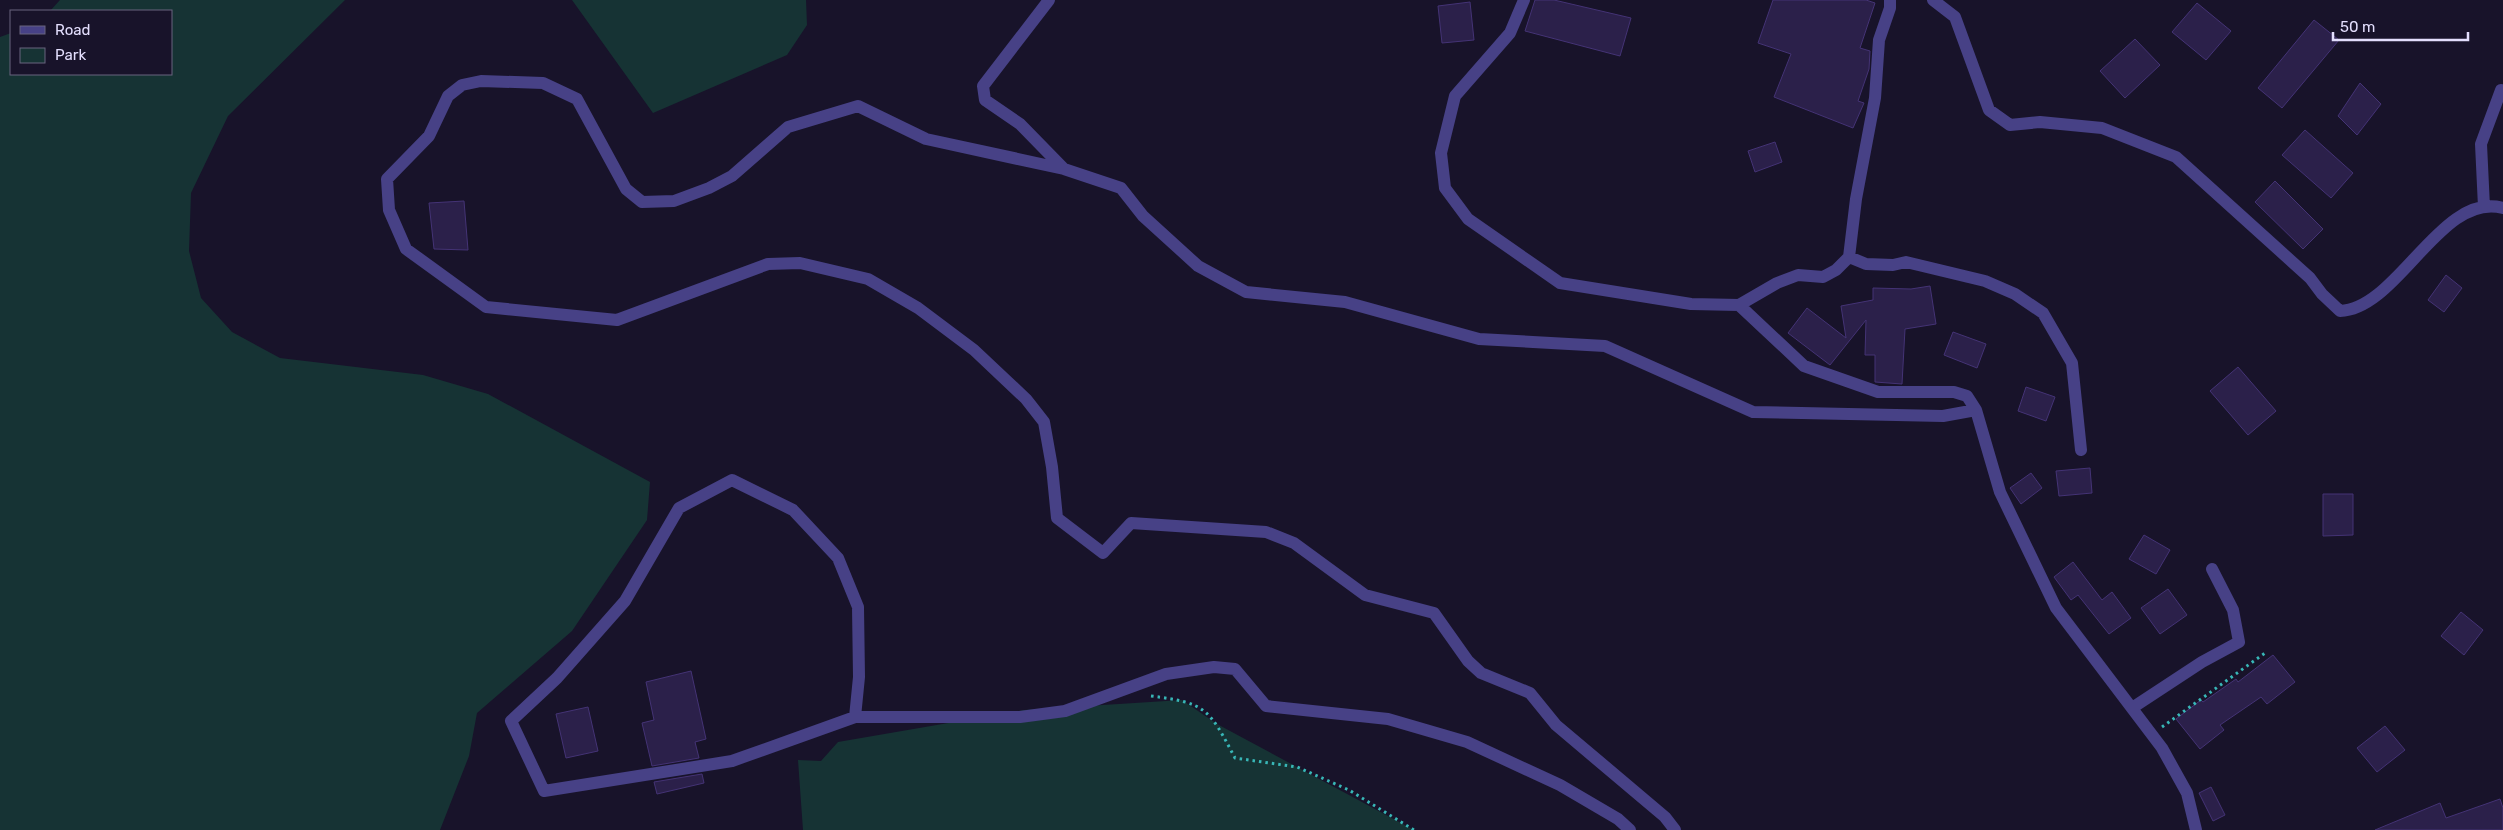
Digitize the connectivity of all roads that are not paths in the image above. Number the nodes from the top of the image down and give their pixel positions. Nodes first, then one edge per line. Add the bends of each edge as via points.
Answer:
1 (1049, 0) edge
2 (1524, 0) edge
3 (1890, 0) edge
4 (1932, 0) edge
5 (2502, 90) dead end
6 (1064, 169) junction
7 (2484, 207) junction
8 (2503, 208) edge
9 (1849, 257) junction
10 (1740, 305) junction
11 (1976, 410) junction
12 (2081, 450) dead end
13 (2212, 569) dead end
14 (2132, 708) junction
15 (855, 717) junction
16 (1630, 830) edge
17 (1675, 830) edge
18 (2196, 830) edge

1 - 6 street via 983,86 986,100 1020,124
2 - 10 street via 1510,33 1455,96 1441,153 1445,188 1468,219 1560,283 1691,304
3 - 9 street via 1879,40 1875,98
4 - 7 street via 1955,17 1989,110 2010,125 2040,122 2102,128 2176,157 2310,278 2340,310 2353,310 2377,294 2449,225 2464,214
5 - 7 street via 2481,144
6 - 11 street via 1121,188 1143,216 1198,266 1246,292 1344,302 1479,339 1605,346 1753,412 1943,416
6 - 17 street via 926,139 858,106 788,127 732,176 709,188 674,201 642,202 626,189 578,99 544,82 480,81 462,85 448,96 429,136 386,179 390,210 406,249 486,307 616,320 768,264 800,263 868,279 918,308 974,350 1026,399 1044,422 1058,518 1103,553 1131,523 1266,532 1294,543 1365,595 1434,613 1468,661 1481,673 1530,693 1556,725 1665,817
7 - 8 street
9 - 10 street via 1823,277 1798,275 1777,283
9 - 12 street via 1866,264 1906,262 1985,281 2015,294 2044,313 2072,363
10 - 11 street via 1804,366 1878,392 1954,392 1967,396
11 - 14 street via 2000,492 2056,608
13 - 14 street via 2233,610 2239,642
14 - 18 street via 2162,748 2187,793
15 - 15 street via 732,761 544,791 511,721 557,678 625,601 679,508 732,480 793,510 838,558 858,607 859,677
15 - 16 street via 1020,717 1065,711 1166,674 1214,667 1235,669 1266,706 1388,719 1467,742 1560,785 1618,819

